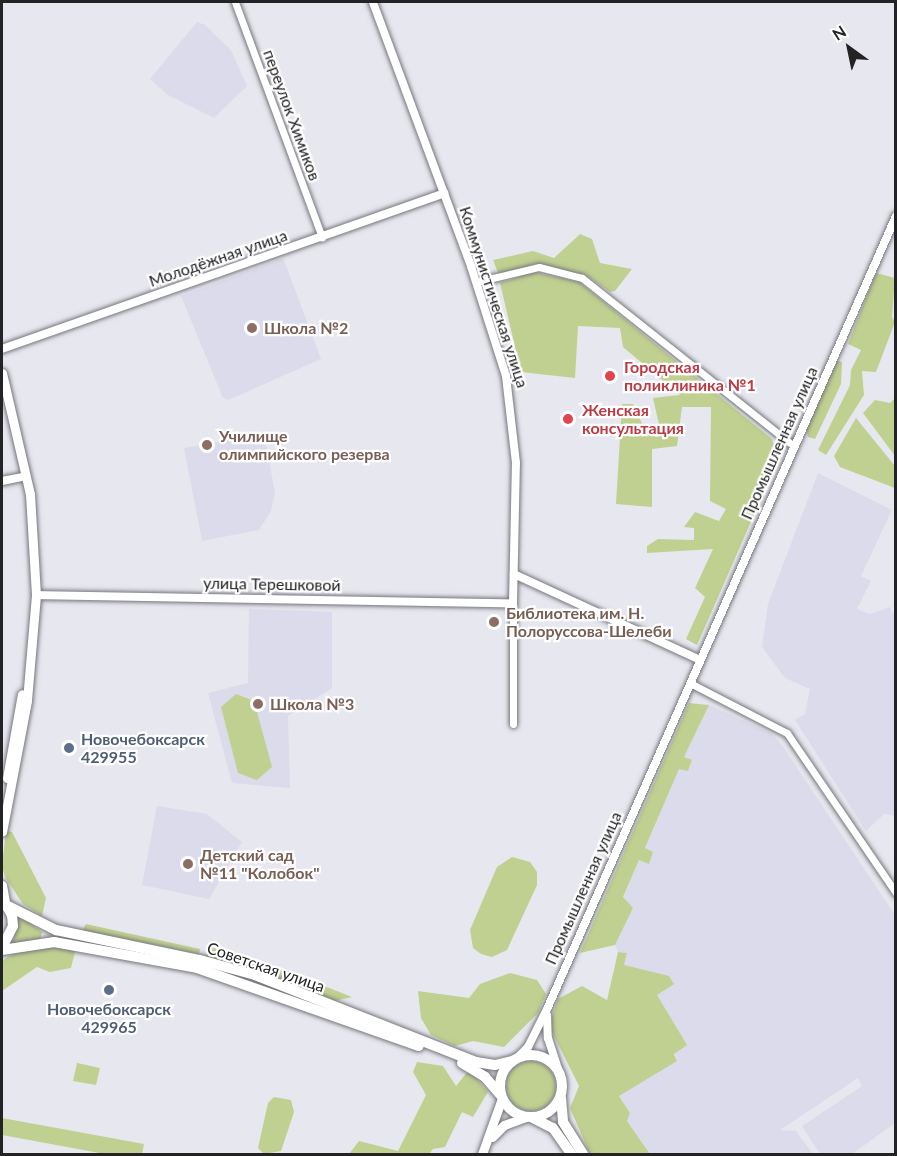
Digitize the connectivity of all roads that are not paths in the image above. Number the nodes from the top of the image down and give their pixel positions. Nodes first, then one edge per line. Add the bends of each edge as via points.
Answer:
1 (235, 2) edge
2 (373, 2) edge
3 (444, 193) junction
4 (896, 216) edge
5 (322, 237) junction
6 (476, 282) junction
7 (2, 349) edge
8 (2, 373) edge
9 (2, 392) edge
10 (794, 446) junction
11 (24, 477) junction
12 (2, 482) edge
13 (514, 574) junction
14 (34, 595) junction
15 (513, 603) junction
16 (33, 619) junction
17 (700, 660) junction
18 (690, 683) junction
19 (513, 724) dead end
20 (2, 804) edge
21 (2, 832) edge
22 (2, 885) edge
23 (896, 893) edge
24 (5, 902) edge
25 (2, 949) edge
26 (548, 1007) junction
27 (428, 1046) junction
28 (450, 1055) junction
29 (515, 1059) junction
30 (559, 1072) junction
31 (561, 1095) junction
32 (501, 1096) junction
33 (529, 1117) junction
34 (484, 1152) edge
35 (571, 1155) edge
36 (583, 1155) edge

1 - 5 street, переулок Химиков
2 - 3 street, Коммунистическая улица
3 - 5 street, Молодёжная улица
3 - 6 street, Коммунистическая улица
4 - 10 street, Промышленная улица
5 - 7 street, Молодёжная улица
6 - 10 street via 539,267 582,278
6 - 13 street, Коммунистическая улица via 511,399 516,463
8 - 11 main road
9 - 11 main road
10 - 17 street, Промышленная улица
11 - 12 street
11 - 14 main road via 34,525
13 - 15 street, Коммунистическая улица
13 - 17 street
14 - 15 street, улица Терешковой
14 - 16 main road
15 - 19 street, Коммунистическая улица
16 - 20 main road
16 - 21 main road via 23,724
17 - 18 street, Промышленная улица
18 - 23 street via 787,733
18 - 26 street, Промышленная улица
22 - 24 main road
24 - 25 main road via 13,926
24 - 27 main road, Советская улица via 62,932 255,975
25 - 27 main road, Советская улица via 54,942 197,968
26 - 29 street, Промышленная улица via 528,1047
26 - 30 street, Промышленная улица via 546,1027
27 - 28 main road, Советская улица
28 - 29 main road, Советская улица via 486,1064
28 - 32 main road, Советская улица via 485,1077
29 - 30 main road via 541,1056
29 - 32 main road via 501,1076
30 - 31 main road
31 - 33 main road via 549,1111
31 - 36 main road via 563,1122
32 - 33 main road via 510,1110
32 - 34 main road
33 - 34 main road via 504,1125
33 - 35 main road via 553,1128

